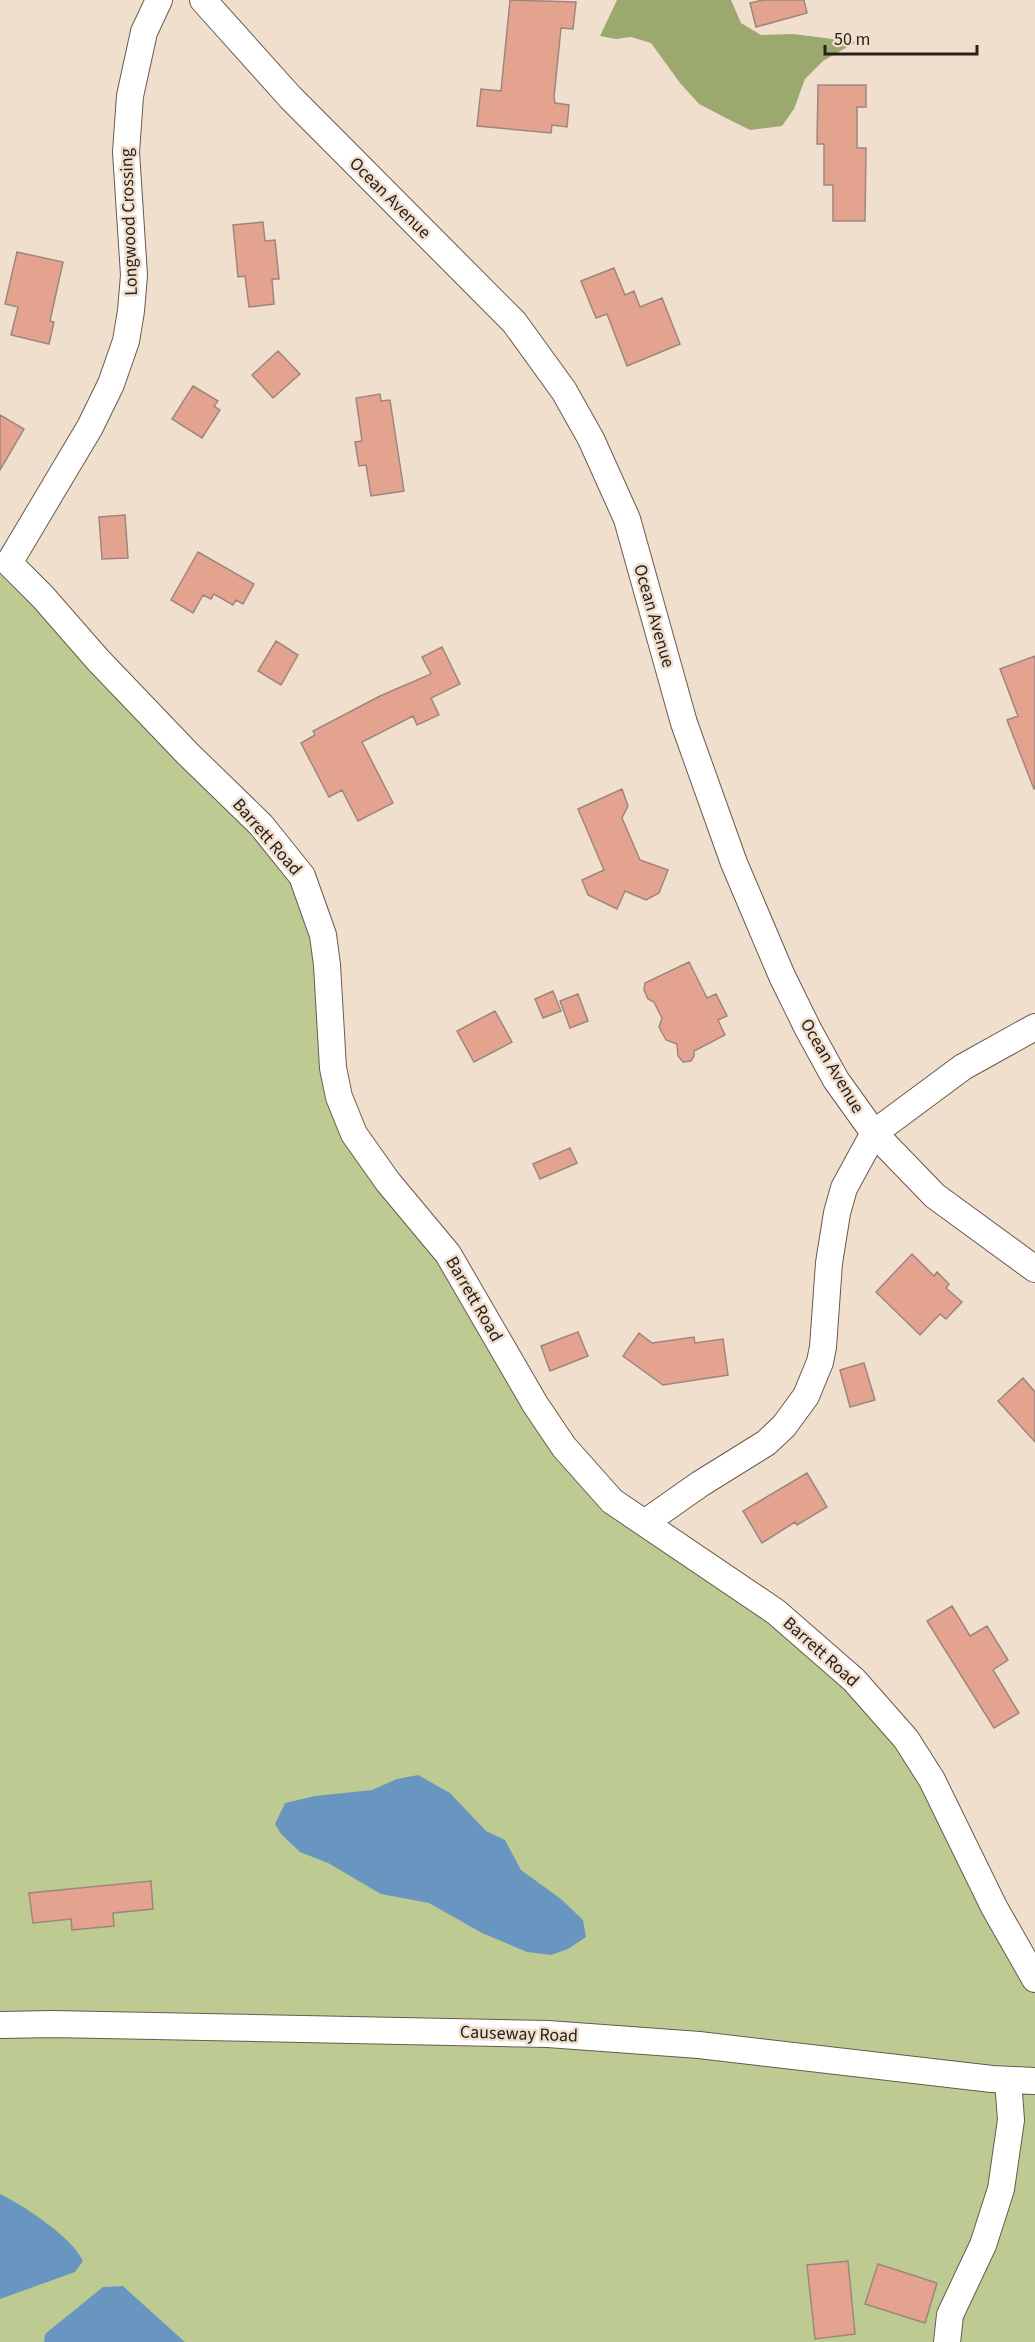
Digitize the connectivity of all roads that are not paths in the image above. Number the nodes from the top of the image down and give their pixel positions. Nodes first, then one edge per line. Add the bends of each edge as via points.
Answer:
1 (159, 0) edge
2 (203, 0) edge
3 (5, 562) edge
4 (1035, 1027) edge
5 (874, 1133) junction
6 (1035, 1269) edge
7 (646, 1522) junction
8 (1035, 1979) edge
9 (0, 2025) edge
10 (1008, 2080) junction
11 (1035, 2081) edge
12 (946, 2342) edge

1 - 3 street, Longwood Crossing via 144,32 130,96 126,152 134,275 126,341 90,427
2 - 5 street, Ocean Avenue via 290,97 514,322 564,391 591,439 627,519 684,723 734,863 808,1029 836,1080
3 - 7 street, Barrett Road via 261,825 302,876 323,935 333,1068 339,1097 354,1134 448,1254 564,1447 612,1501
4 - 5 street via 963,1067
5 - 6 street, Ocean Avenue via 935,1196
5 - 7 street via 844,1188 837,1213 829,1263 824,1347 806,1396 766,1443
7 - 8 street, Barrett Road via 776,1612 854,1680 906,1739 932,1780 994,1907
9 - 10 street, Causeway Road via 548,2034 699,2045
10 - 11 street, Causeway Road
10 - 12 street via 1011,2120 1001,2189 982,2245 950,2315

